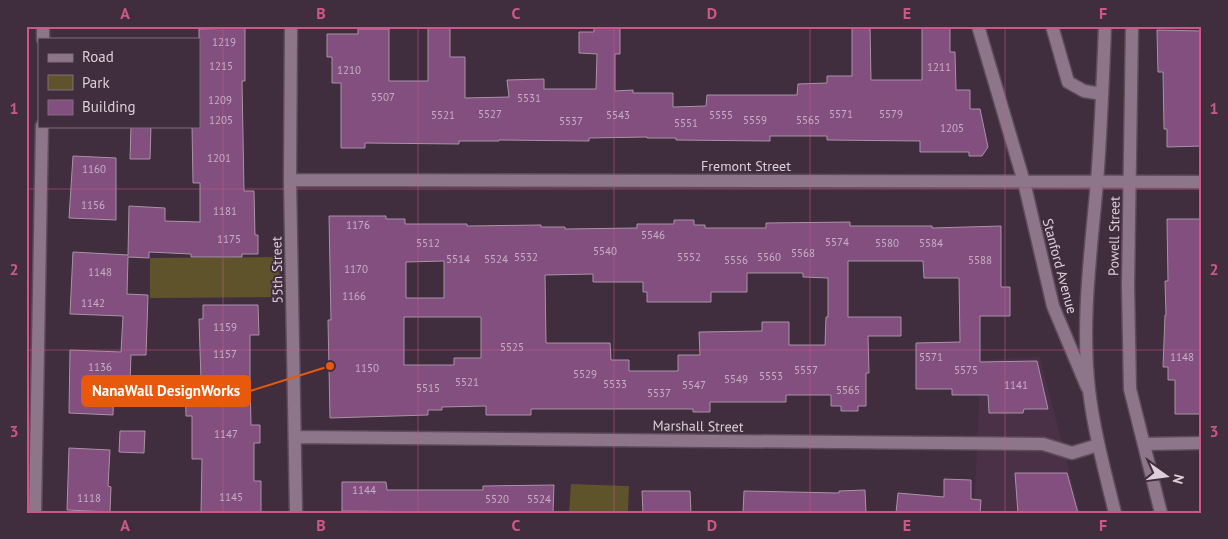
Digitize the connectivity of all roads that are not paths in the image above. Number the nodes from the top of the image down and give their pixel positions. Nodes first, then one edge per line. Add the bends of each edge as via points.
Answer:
1 (290, 26) edge
2 (978, 26) edge
3 (1052, 26) edge
4 (1105, 26) edge
5 (1132, 26) edge
6 (1102, 94) junction
7 (42, 128) edge
8 (290, 180) junction
9 (1097, 181) junction
10 (1024, 182) junction
11 (1202, 182) edge
12 (1130, 183) junction
13 (1089, 390) junction
14 (295, 437) junction
15 (1202, 443) edge
16 (1144, 444) junction
17 (1098, 445) junction
18 (35, 513) edge
19 (296, 513) edge
20 (1115, 513) edge
21 (1161, 513) edge

1 - 8 street, 55th Street
2 - 10 street, Stanford Avenue
3 - 6 street via 1068,82
4 - 6 street, Powell Street
5 - 12 street, Powell Street
6 - 9 street, Powell Street
7 - 18 street
8 - 10 street, Fremont Street
8 - 14 street, 55th Street
9 - 10 street, Fremont Street
9 - 12 street, Fremont Street
9 - 13 street, Powell Street via 1086,321
10 - 13 street, Stanford Avenue via 1053,306
11 - 12 street, Fremont Street
12 - 16 street, Powell Street via 1130,389
13 - 17 street, Stanford Avenue
14 - 17 street, Marshall Street via 1043,444 1072,453
14 - 19 street, 55th Street
15 - 16 street
16 - 21 street
17 - 20 street, Stanford Avenue

